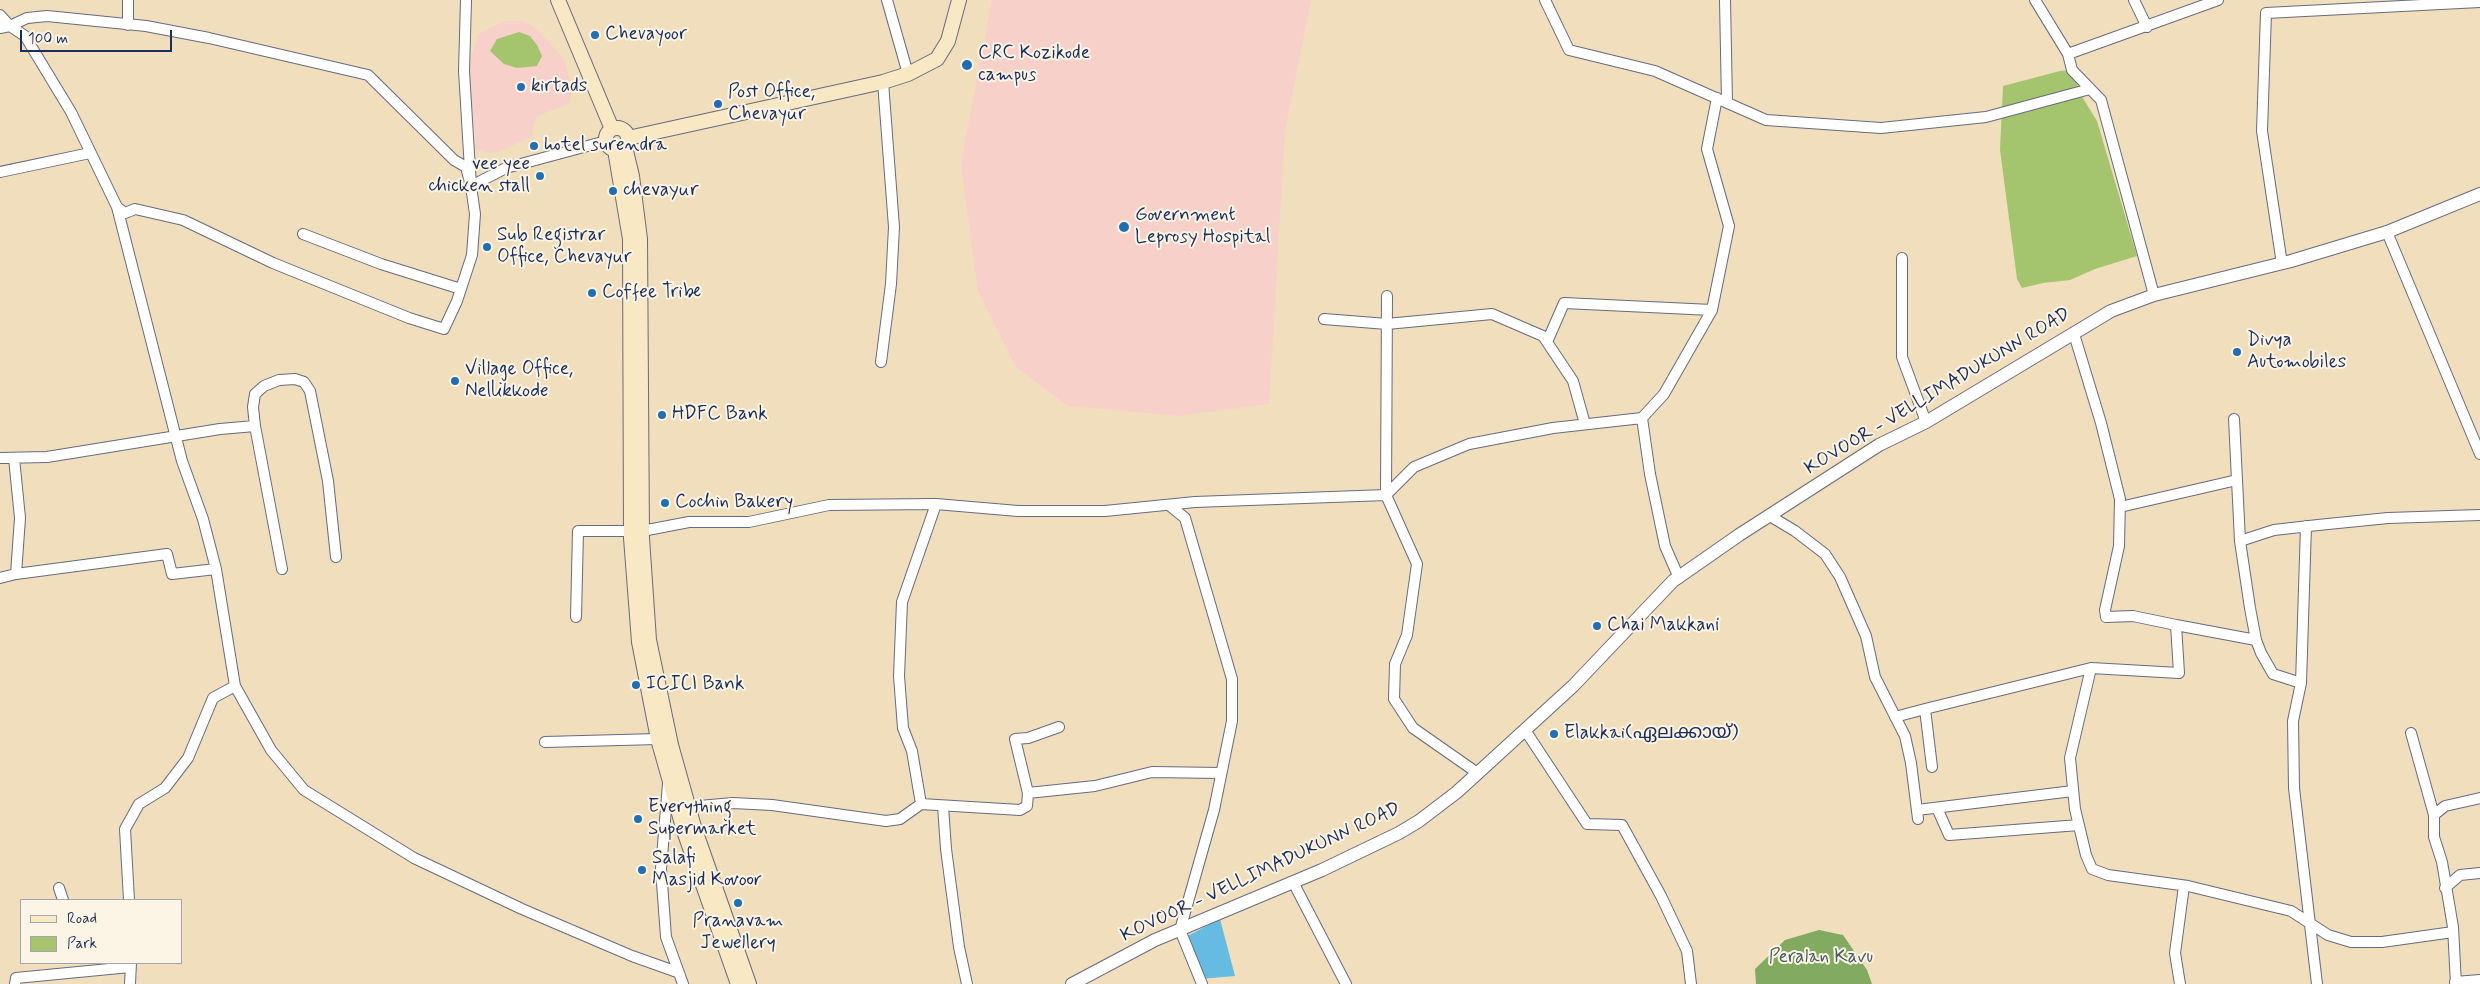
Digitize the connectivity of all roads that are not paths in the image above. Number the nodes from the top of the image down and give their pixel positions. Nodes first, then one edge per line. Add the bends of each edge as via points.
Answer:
1 (128, 0) edge
2 (466, 0) edge
3 (558, 0) edge
4 (567, 0) edge
5 (886, 0) edge
6 (959, 0) edge
7 (1545, 0) edge
8 (1725, 0) edge
9 (2035, 0) edge
10 (2134, 0) edge
11 (2218, 0) edge
12 (2480, 2) edge
13 (0, 15) edge
14 (128, 25) junction
15 (2146, 26) junction
16 (5, 27) edge
17 (2068, 54) junction
18 (908, 74) junction
19 (883, 82) junction
20 (2090, 89) junction
21 (1722, 100) junction
22 (618, 139) junction
23 (90, 153) junction
24 (0, 172) edge
25 (471, 186) junction
26 (2480, 194) edge
27 (117, 207) junction
28 (2387, 232) junction
29 (304, 234) dead end
30 (1902, 258) dead end
31 (2282, 264) junction
32 (461, 289) junction
33 (2154, 295) junction
34 (1387, 296) dead end
35 (1712, 310) junction
36 (1324, 319) dead end
37 (1387, 324) junction
38 (2074, 334) junction
39 (1547, 342) junction
40 (881, 362) dead end
41 (1642, 418) junction
42 (2234, 419) dead end
43 (1926, 422) junction
44 (1585, 424) junction
45 (255, 426) junction
46 (176, 436) junction
47 (2480, 454) edge
48 (0, 458) edge
49 (14, 458) junction
50 (2237, 480) junction
51 (1386, 494) junction
52 (936, 504) junction
53 (1169, 504) junction
54 (2120, 507) junction
55 (2480, 515) edge
56 (1770, 516) junction
57 (2306, 526) junction
58 (637, 531) junction
59 (2240, 541) junction
60 (336, 558) dead end
61 (216, 569) junction
62 (282, 569) dead end
63 (16, 574) junction
64 (0, 578) edge
65 (1679, 578) junction
66 (576, 617) dead end
67 (2176, 625) junction
68 (2256, 640) junction
69 (2091, 668) junction
70 (2301, 683) junction
71 (235, 686) junction
72 (1925, 709) junction
73 (1895, 716) junction
74 (1059, 727) dead end
75 (1525, 730) junction
76 (2411, 733) dead end
77 (658, 739) junction
78 (545, 742) dead end
79 (670, 761) junction
80 (1932, 767) dead end
81 (1476, 772) junction
82 (1222, 773) junction
83 (669, 777) junction
84 (2073, 791) junction
85 (1028, 794) junction
86 (2480, 798) edge
87 (922, 804) junction
88 (943, 806) junction
89 (688, 807) junction
90 (1937, 808) junction
91 (2434, 815) junction
92 (2079, 825) junction
93 (2480, 873) edge
94 (1293, 882) junction
95 (2184, 886) junction
96 (59, 888) dead end
97 (2446, 888) junction
98 (63, 899) edge
99 (129, 899) edge
100 (2308, 922) junction
101 (1180, 930) junction
102 (2453, 932) junction
103 (131, 965) edge
104 (101, 966) edge
105 (677, 972) junction
106 (2480, 980) edge
107 (2455, 983) edge
108 (15, 984) edge
109 (130, 984) edge
110 (683, 984) edge
111 (738, 984) edge
112 (749, 984) edge
113 (967, 984) edge
114 (1072, 984) edge
115 (1202, 984) edge
116 (1346, 984) edge
117 (1691, 984) edge
118 (2180, 984) edge
119 (2317, 984) edge

1 - 14 street
2 - 25 street via 464,71
3 - 22 main road
4 - 22 main road
5 - 18 street
6 - 18 main road via 948,41 936,59
7 - 21 street via 1569,50 1656,71
8 - 21 street
9 - 17 street
10 - 15 street
11 - 15 street
12 - 31 street via 2266,13 2262,131
13 - 16 street
14 - 16 street via 48,16 27,18
14 - 25 street via 209,38 368,75 454,160 466,167
15 - 17 street
16 - 23 street via 25,36 71,112
17 - 20 street via 2072,70
18 - 19 main road
19 - 22 main road
19 - 40 street via 894,227
20 - 21 street via 1986,118 1881,128 1766,120
20 - 33 street via 2100,100
21 - 35 street via 1707,149 1728,226
22 - 25 street via 506,168
22 - 58 main road via 632,176 640,239
23 - 24 street
23 - 27 street
25 - 32 street via 475,214 472,255
26 - 28 street, KOVOOR - VELLIMADUKUNN ROAD
27 - 32 street via 125,213 135,210 183,220 273,263 444,329
27 - 46 street
28 - 31 street, KOVOOR - VELLIMADUKUNN ROAD
28 - 47 street
29 - 32 street via 381,264
30 - 43 street via 1902,357
31 - 33 street, KOVOOR - VELLIMADUKUNN ROAD
33 - 38 street, KOVOOR - VELLIMADUKUNN ROAD via 2111,311
34 - 37 street
35 - 39 street via 1564,303
35 - 41 street via 1664,394
36 - 37 street
37 - 39 street via 1492,314 1543,336
37 - 51 street
38 - 43 street, KOVOOR - VELLIMADUKUNN ROAD
38 - 54 street via 2101,423
39 - 44 street via 1573,381
41 - 44 street
41 - 65 street via 1665,546
42 - 50 street
43 - 56 street, KOVOOR - VELLIMADUKUNN ROAD via 1879,445
44 - 51 street via 1469,444 1414,467
45 - 46 street
45 - 60 street via 255,394 264,386 280,380 304,382 310,391 328,481
45 - 62 street
46 - 49 street via 47,457
46 - 61 street
48 - 49 street
49 - 63 street via 20,518
50 - 54 street
50 - 59 street
51 - 53 street
51 - 81 street via 1417,564 1407,634 1395,664 1394,699 1413,728
52 - 53 street via 1055,512 1106,511
52 - 58 street via 829,505 749,522 689,522
52 - 87 street via 902,602 900,676 903,728 912,751
53 - 82 street via 1185,518 1232,679 1232,721
54 - 67 street via 2119,546 2106,616 2133,616
55 - 57 street via 2388,518
56 - 65 street, KOVOOR - VELLIMADUKUNN ROAD
56 - 73 street via 1825,554 1840,577 1866,636 1875,677
57 - 59 street via 2274,530
57 - 70 street
58 - 66 street via 578,531
58 - 77 main road via 639,642
58 - 79 main road via 649,640
59 - 68 street
61 - 63 street via 172,574 167,554
61 - 71 street
63 - 64 street
65 - 75 street, KOVOOR - VELLIMADUKUNN ROAD
67 - 68 street
67 - 69 street via 2179,674
68 - 70 street via 2272,674
69 - 72 street
69 - 84 street via 2070,758
70 - 100 street via 2293,721 2294,788
71 - 99 street via 214,698 188,758 165,788 139,804 125,829
71 - 105 street via 272,750 304,790 414,858 522,909
72 - 73 street
72 - 80 street
73 - 90 street via 1905,736 1917,814
74 - 85 street via 1015,739
75 - 81 street, KOVOOR - VELLIMADUKUNN ROAD
75 - 117 street via 1587,824 1622,825 1657,887 1687,951
76 - 91 street
77 - 78 street
77 - 79 main road
79 - 83 main road
79 - 89 main road
81 - 94 street, KOVOOR - VELLIMADUKUNN ROAD via 1457,792 1400,833
82 - 85 street via 1152,772 1095,786
82 - 101 street
83 - 105 street via 661,869 666,937
83 - 111 main road via 684,831
84 - 90 street
84 - 92 street
85 - 88 street via 1027,806 1020,810
86 - 91 street via 2446,806
87 - 88 street
87 - 89 street via 900,819 886,821 772,805 733,803
88 - 113 street via 959,947
89 - 112 main road
90 - 92 street via 1949,835
91 - 97 street via 2434,837
92 - 95 street via 2092,869 2108,875
93 - 97 street via 2460,875
94 - 101 street, KOVOOR - VELLIMADUKUNN ROAD
94 - 116 street
95 - 100 street via 2291,911
95 - 118 street via 2176,952
96 - 98 street
97 - 102 street
100 - 102 street via 2328,935 2351,942 2382,942
100 - 119 street
101 - 114 street, KOVOOR - VELLIMADUKUNN ROAD
101 - 115 street
102 - 107 street
103 - 104 street
103 - 109 street
104 - 108 street via 16,978
105 - 110 street
106 - 107 street

